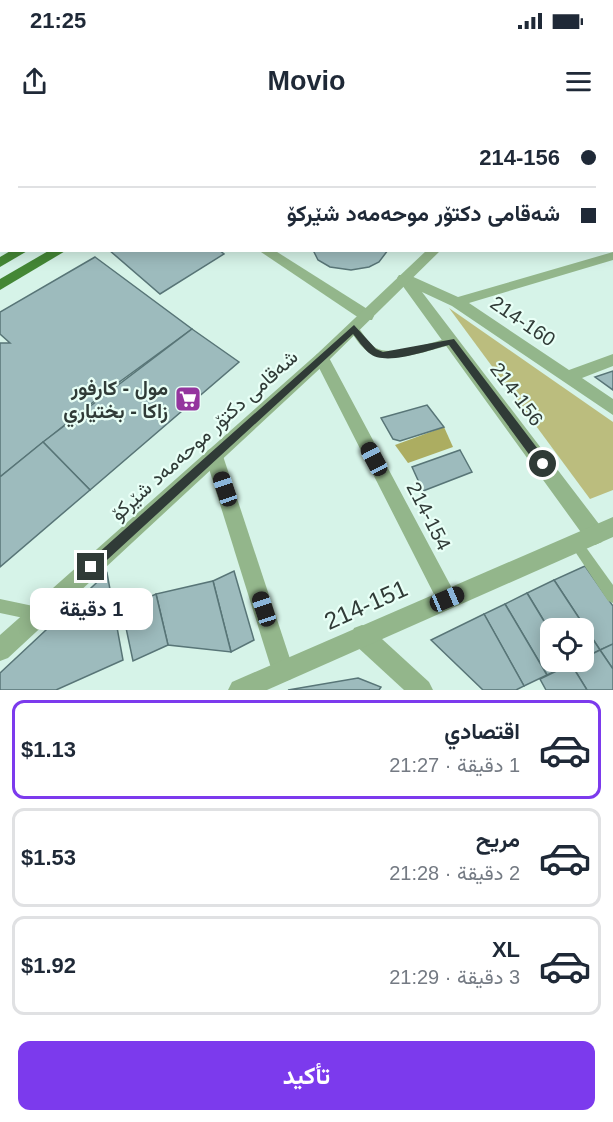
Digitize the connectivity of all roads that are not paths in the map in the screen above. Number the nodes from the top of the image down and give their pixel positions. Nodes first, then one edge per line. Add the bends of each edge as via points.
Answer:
1 (19, 252) edge
2 (58, 252) edge
3 (267, 252) edge
4 (433, 252) edge
5 (613, 256) edge
6 (0, 263) edge
7 (404, 278) junction
8 (0, 285) edge
9 (457, 302) junction
10 (360, 322) junction
11 (451, 341) junction
12 (322, 358) junction
13 (613, 360) edge
14 (568, 377) junction
15 (613, 408) edge
16 (214, 456) junction
17 (595, 535) edge
18 (613, 596) edge
19 (447, 599) junction
20 (0, 606) edge
21 (38, 614) junction
22 (362, 636) junction
23 (0, 650) edge
24 (283, 671) junction
25 (240, 690) edge
26 (421, 690) edge

1 - 6 main road
2 - 8 main road
3 - 10 street
4 - 7 street, شەقامی دکتۆر موحەمەد شێرکۆ
5 - 9 street
7 - 9 street, 214-160
7 - 10 street, شەقامی دکتۆر موحەمەد شێرکۆ
7 - 11 street, 214-156
9 - 14 street, 214-160
10 - 11 lane via 373,351 382,355
10 - 12 street, شەقامی دکتۆر موحەمەد شێرکۆ
11 - 17 street, 214-156
12 - 16 street, شەقامی دکتۆر موحەمەد شێرکۆ
12 - 19 street, 214-154
13 - 14 street
14 - 15 street, 214-160
16 - 21 street, شەقامی دکتۆر موحەمەد شێرکۆ
16 - 24 street
17 - 18 lane
17 - 19 street, 214-151
19 - 22 street, 214-151
20 - 21 lane
21 - 23 street, شەقامی دکتۆر موحەمەد شێرکۆ
22 - 24 street, 214-151
22 - 26 street
24 - 25 street, 214-151

